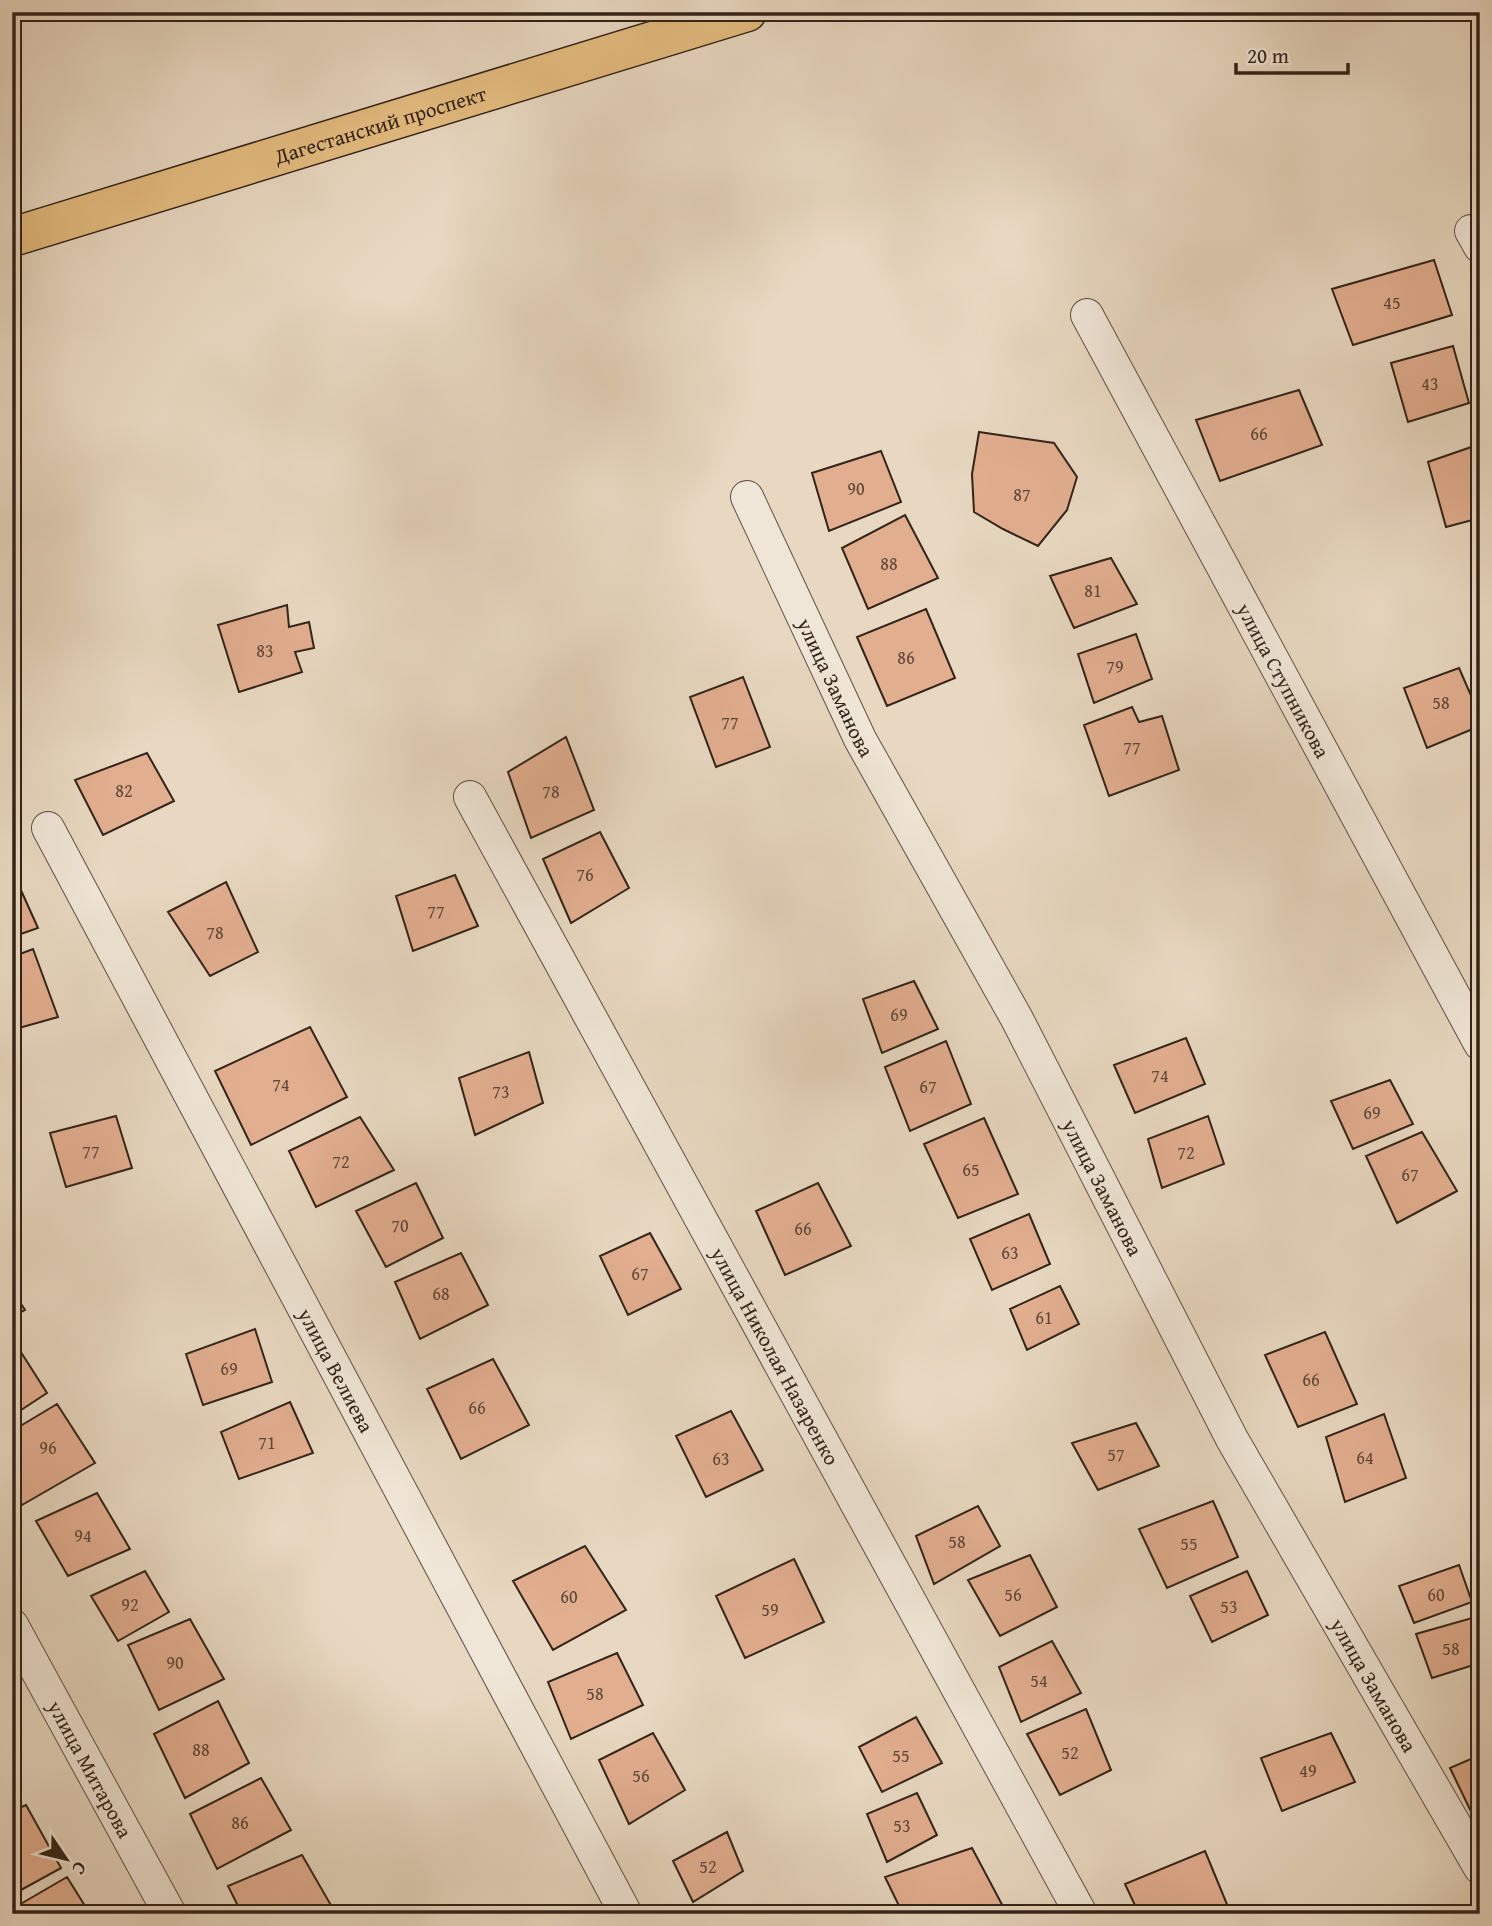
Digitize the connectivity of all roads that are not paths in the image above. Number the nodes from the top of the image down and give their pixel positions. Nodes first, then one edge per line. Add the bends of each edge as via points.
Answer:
1 (747, 12) edge
2 (12, 237) edge
3 (1087, 315) dead end
4 (747, 497) dead end
5 (470, 797) dead end
6 (48, 828) dead end
7 (1480, 1044) edge
8 (12, 1625) edge
9 (1480, 1868) edge
10 (170, 1914) edge
11 (626, 1914) edge
12 (1081, 1914) edge

1 - 2 highway, Дагестанский проспект
3 - 7 street, улица Ступникова
4 - 9 street, улица Заманова via 860,739 1017,1019 1232,1439
5 - 12 street, улица Николая Назаренко
6 - 11 street, улица Велиева
8 - 10 street, улица Митарова

